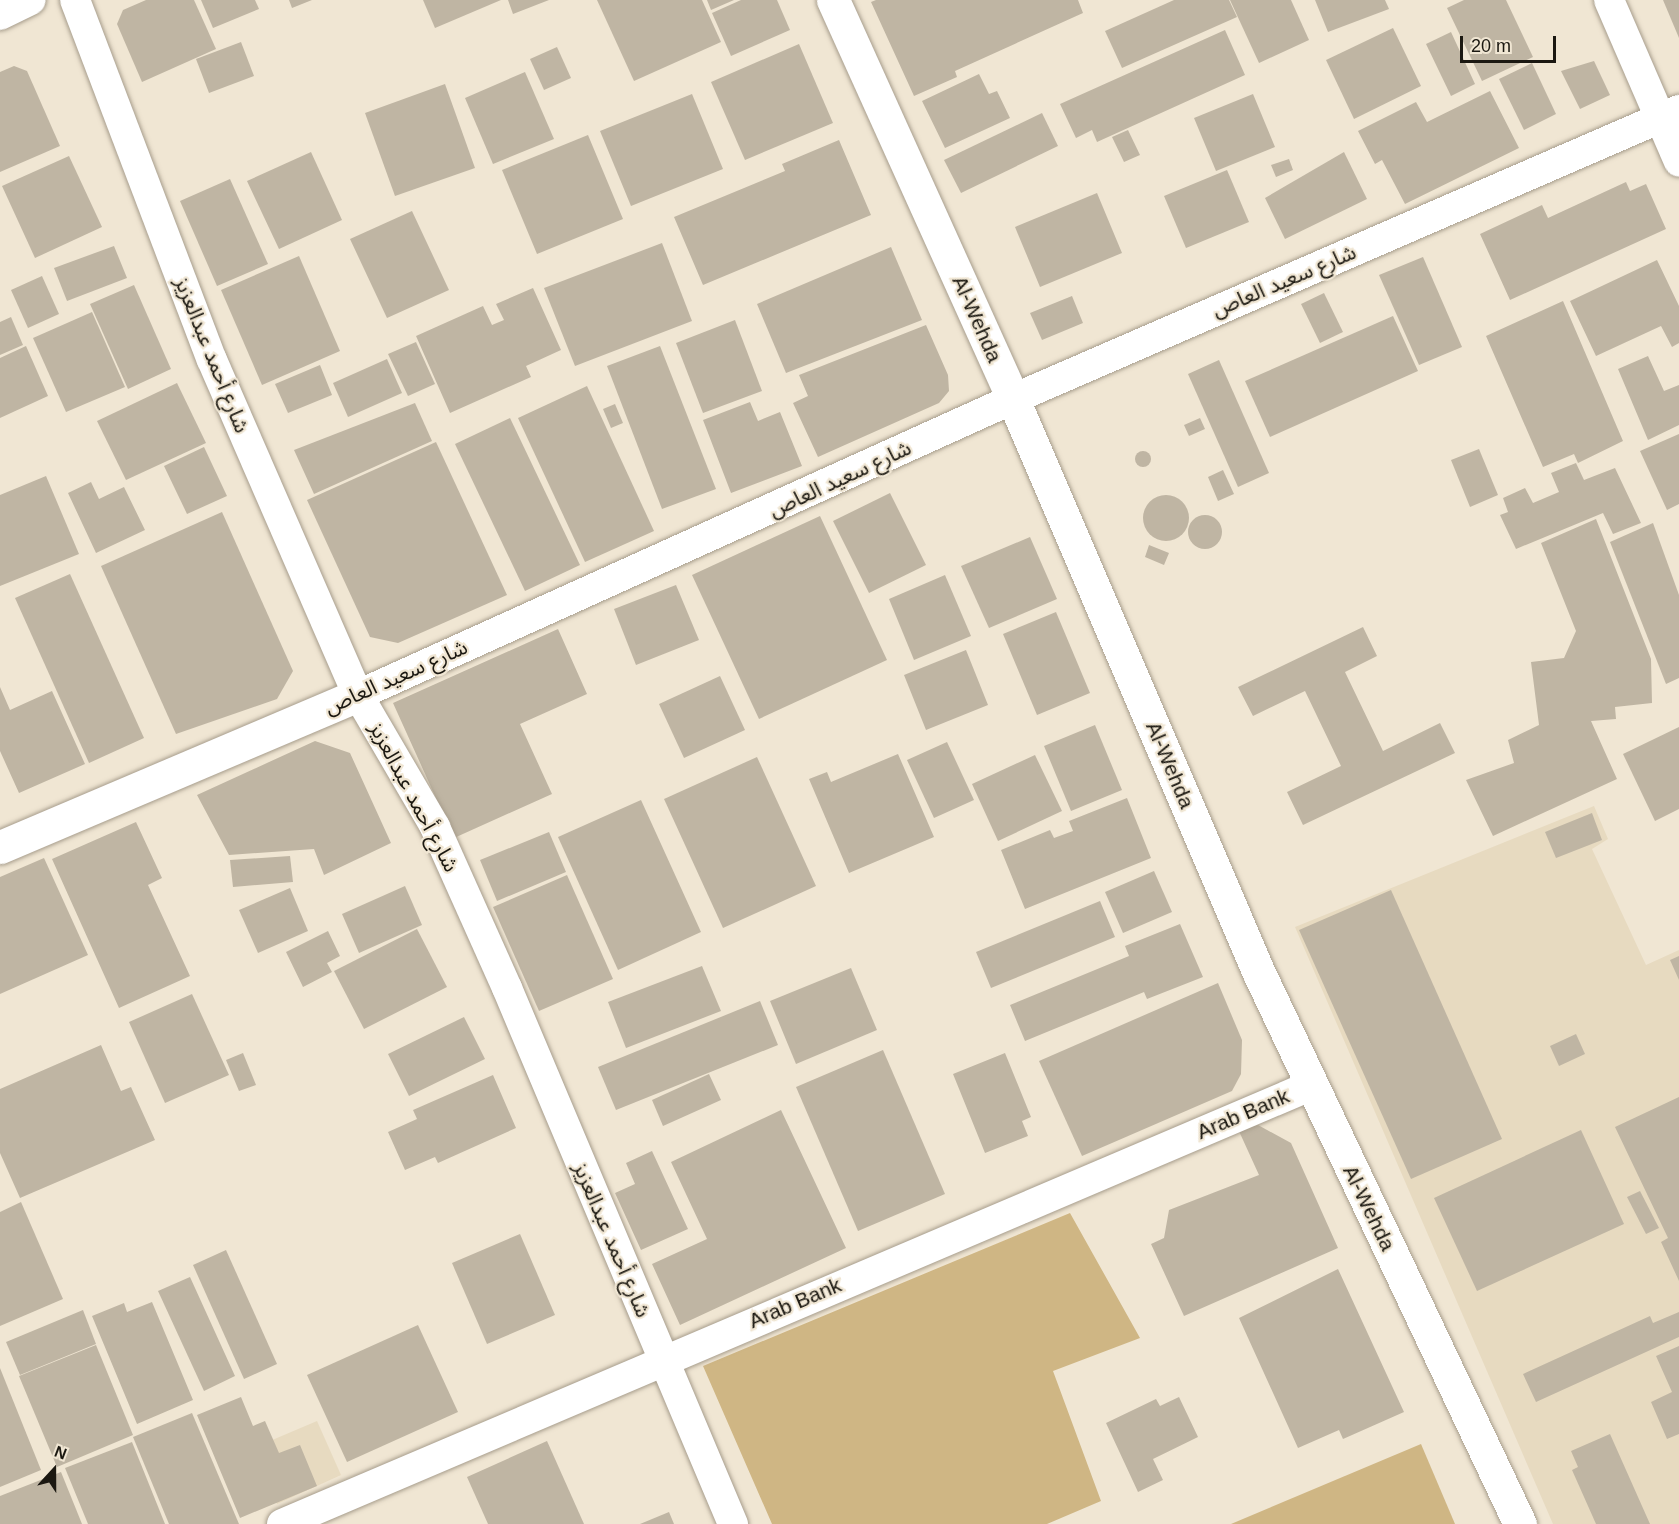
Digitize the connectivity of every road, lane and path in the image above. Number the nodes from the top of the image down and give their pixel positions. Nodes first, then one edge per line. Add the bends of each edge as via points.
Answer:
1 (31, 0) edge
2 (75, 0) edge
3 (833, 0) edge
4 (1609, 0) edge
5 (0, 15) edge
6 (1669, 114) edge
7 (1679, 162) edge
8 (1013, 399) junction
9 (358, 695) junction
10 (0, 847) edge
11 (1310, 1086) junction
12 (662, 1359) junction
13 (282, 1524) edge
14 (733, 1524) edge
15 (1520, 1524) edge

1 - 5 street
2 - 9 street, شارع أحمد عبدالعزيز via 212,360
3 - 8 main road, Al-Wehda
4 - 6 street
6 - 7 street
6 - 8 street, شارع سعيد العاص
8 - 9 street, شارع سعيد العاص
8 - 11 main road, Al-Wehda
9 - 10 main road, شارع سعيد العاص
9 - 12 street, شارع أحمد عبدالعزيز via 435,827
11 - 12 street, Arab Bank
11 - 15 main road, Al-Wehda
12 - 13 street, Arab Bank
12 - 14 street, شارع أحمد عبدالعزيز

